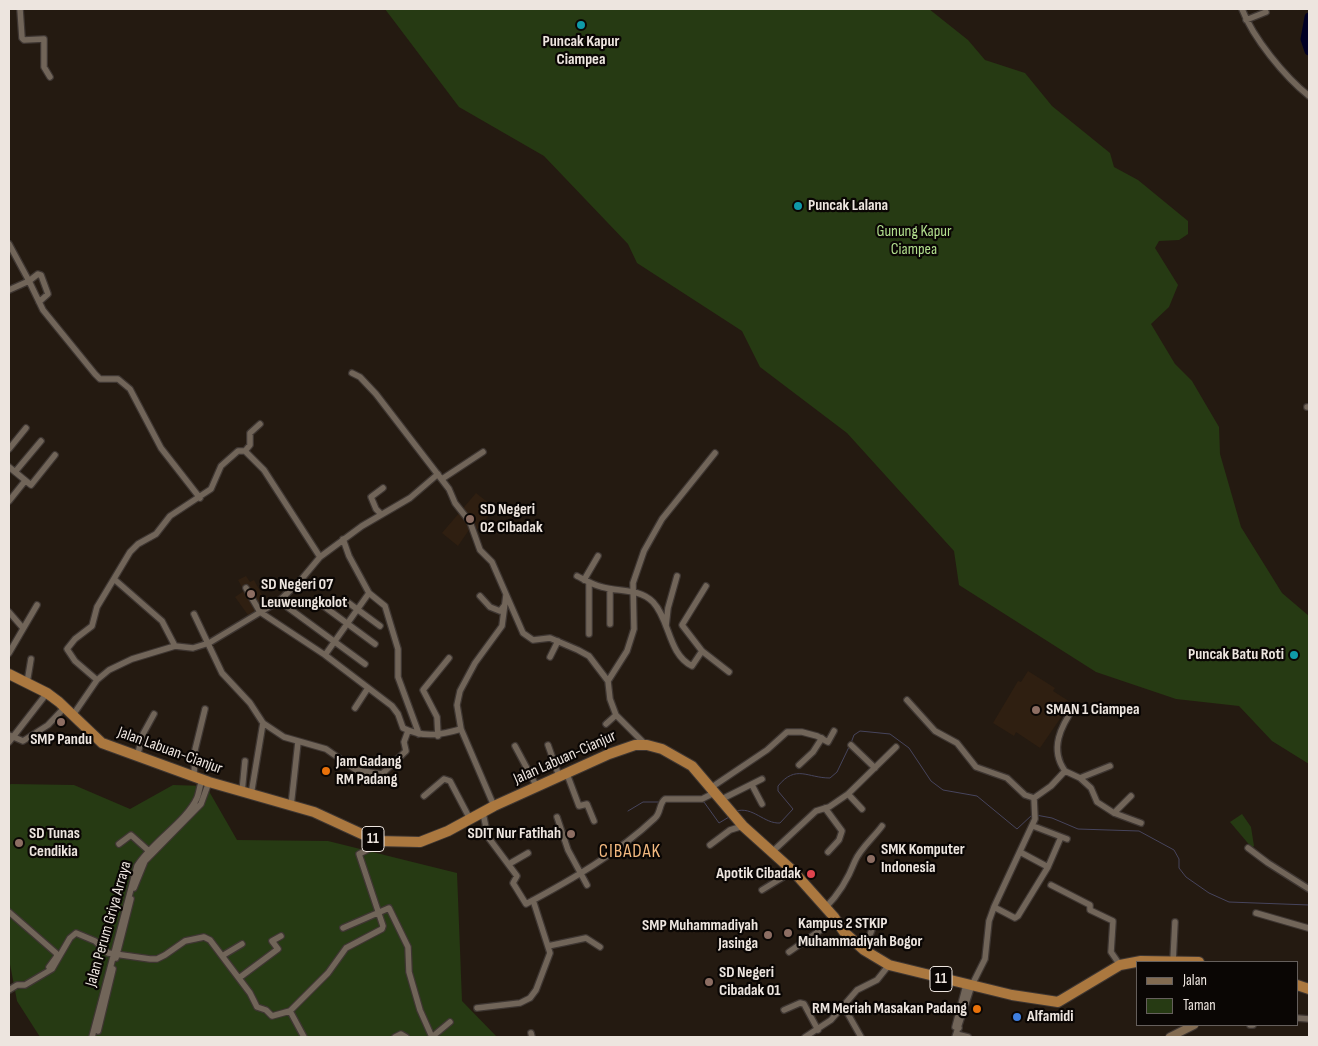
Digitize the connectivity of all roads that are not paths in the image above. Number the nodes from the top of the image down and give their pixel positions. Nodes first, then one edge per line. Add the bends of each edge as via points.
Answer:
1 (20, 9) edge
2 (1242, 9) edge
3 (1266, 12) dead end
4 (1246, 20) junction
5 (50, 77) dead end
6 (1309, 96) edge
7 (9, 244) edge
8 (29, 281) junction
9 (9, 290) edge
10 (39, 302) junction
11 (352, 373) dead end
12 (260, 424) dead end
13 (26, 428) dead end
14 (41, 441) dead end
15 (9, 449) edge
16 (245, 451) junction
17 (483, 452) dead end
18 (716, 454) dead end
19 (55, 455) dead end
20 (11, 469) edge
21 (438, 474) junction
22 (442, 479) junction
23 (25, 480) junction
24 (383, 488) dead end
25 (200, 498) junction
26 (9, 501) edge
27 (381, 514) junction
28 (343, 539) junction
29 (598, 556) dead end
30 (320, 557) junction
31 (577, 576) dead end
32 (677, 576) dead end
33 (114, 579) junction
34 (587, 581) junction
35 (706, 586) dead end
36 (246, 588) dead end
37 (610, 589) junction
38 (632, 592) junction
39 (369, 593) junction
40 (506, 595) junction
41 (480, 596) dead end
42 (279, 601) junction
43 (346, 601) dead end
44 (318, 602) dead end
45 (653, 602) junction
46 (37, 605) dead end
47 (504, 606) junction
48 (668, 608) junction
49 (358, 609) junction
50 (9, 612) edge
51 (260, 612) junction
52 (194, 614) dead end
53 (347, 624) junction
54 (610, 624) dead end
55 (380, 626) dead end
56 (22, 627) junction
57 (666, 628) junction
58 (589, 634) dead end
59 (558, 641) junction
60 (335, 642) junction
61 (209, 643) junction
62 (375, 644) dead end
63 (175, 646) junction
64 (702, 651) junction
65 (9, 653) edge
66 (326, 655) junction
67 (550, 656) dead end
68 (31, 658) dead end
69 (449, 658) dead end
70 (365, 664) dead end
71 (729, 672) dead end
72 (9, 674) edge
73 (97, 680) junction
74 (608, 681) junction
75 (27, 683) junction
76 (368, 688) junction
77 (47, 693) junction
78 (907, 700) dead end
79 (1075, 706) dead end
80 (64, 707) junction
81 (355, 708) dead end
82 (205, 709) dead end
83 (154, 714) dead end
84 (73, 715) junction
85 (616, 715) junction
86 (263, 723) junction
87 (606, 724) dead end
88 (461, 729) junction
89 (408, 731) junction
90 (834, 731) dead end
91 (419, 734) junction
92 (438, 736) junction
93 (10, 738) edge
94 (822, 738) junction
95 (298, 742) junction
96 (850, 745) dead end
97 (515, 746) dead end
98 (548, 746) dead end
99 (647, 746) junction
100 (896, 747) dead end
101 (137, 757) junction
102 (245, 761) dead end
103 (799, 765) dead end
104 (1110, 766) dead end
105 (875, 768) junction
106 (1065, 771) junction
107 (563, 775) junction
108 (1080, 778) junction
109 (202, 779) junction
110 (762, 779) dead end
111 (752, 785) junction
112 (537, 787) junction
113 (716, 793) junction
114 (247, 794) junction
115 (848, 794) junction
116 (424, 796) dead end
117 (1131, 796) dead end
118 (1034, 798) junction
119 (762, 804) dead end
120 (291, 806) junction
121 (494, 806) junction
122 (825, 808) junction
123 (862, 809) dead end
124 (483, 813) junction
125 (1114, 813) junction
126 (556, 817) dead end
127 (470, 819) junction
128 (594, 820) dead end
129 (1140, 823) dead end
130 (742, 826) junction
131 (882, 826) dead end
132 (1033, 826) junction
133 (376, 841) junction
134 (119, 844) dead end
135 (710, 845) dead end
136 (1248, 848) dead end
137 (150, 852) junction
138 (828, 852) dead end
139 (1020, 852) junction
140 (528, 853) dead end
141 (772, 853) junction
142 (509, 864) junction
143 (1048, 867) junction
144 (794, 870) junction
145 (581, 872) junction
146 (587, 885) dead end
147 (1051, 885) dead end
148 (1309, 889) edge
149 (762, 890) dead end
150 (533, 900) junction
151 (826, 907) junction
152 (994, 907) junction
153 (380, 911) junction
154 (9, 912) edge
155 (1256, 913) dead end
156 (834, 917) junction
157 (1175, 922) dead end
158 (1309, 926) edge
159 (873, 927) dead end
160 (343, 928) dead end
161 (281, 936) dead end
162 (242, 944) dead end
163 (548, 946) junction
164 (600, 947) dead end
165 (864, 950) junction
166 (789, 952) dead end
167 (116, 954) junction
168 (222, 956) junction
169 (1142, 961) edge
170 (1173, 961) joint
171 (1136, 962) edge
172 (889, 965) junction
173 (1120, 965) junction
174 (49, 967) dead end
175 (239, 978) junction
176 (969, 985) junction
177 (9, 990) edge
178 (108, 991) junction
179 (102, 995) junction
180 (844, 1007) junction
181 (476, 1008) dead end
182 (784, 1010) dead end
183 (290, 1011) junction
184 (450, 1022) dead end
185 (1192, 1026) edge
186 (818, 1030) junction
187 (957, 1033) edge
188 (94, 1037) edge
189 (304, 1037) edge
190 (396, 1037) edge
191 (406, 1037) edge
192 (432, 1037) edge
193 (805, 1037) edge
194 (861, 1037) edge
195 (968, 1037) edge
196 (1170, 1037) edge

1 - 5 street via 22,38 44,39 44,67
2 - 4 street
3 - 4 street
4 - 6 street via 1289,76
7 - 8 street
8 - 9 street
8 - 10 street
8 - 10 street via 41,274 48,294
10 - 25 street via 100,379 118,379 130,389 161,448
11 - 21 street via 376,394
12 - 16 street via 250,434 250,445
13 - 15 street
14 - 20 street
16 - 25 street via 238,451 221,466 211,489
16 - 30 street via 264,470
17 - 22 street
18 - 38 street via 662,519 644,552
19 - 23 street via 31,485
20 - 23 street
21 - 22 street
21 - 27 street via 410,498
22 - 40 street via 470,522 480,550 492,562
23 - 26 street
24 - 27 street via 371,497
25 - 33 street via 170,516 156,534 138,544
27 - 28 street
28 - 30 street
28 - 39 street
29 - 34 street
30 - 42 street
31 - 34 street
32 - 48 street
33 - 63 street via 162,621
33 - 73 street via 97,607 92,626 74,639 67,649 75,661
34 - 37 street
34 - 58 street
35 - 64 street via 682,625
36 - 51 street
37 - 38 street
37 - 54 street
38 - 45 street
38 - 74 street via 634,630 627,651
39 - 49 street
39 - 91 street via 385,606 398,648 398,677
40 - 47 street
40 - 59 street via 526,636 533,640 550,638
41 - 47 street via 493,609 500,611
42 - 51 street
42 - 60 street
43 - 49 street
44 - 53 street
45 - 48 street
45 - 57 street
46 - 56 street
47 - 88 street via 502,626 474,663 460,691 457,705
48 - 57 street
49 - 53 street
49 - 55 street
50 - 56 street
51 - 61 street
51 - 66 street
52 - 61 street
53 - 60 street
53 - 62 street
56 - 65 street
57 - 64 street via 688,665 692,666
59 - 67 street
59 - 74 street via 589,656
60 - 66 street
60 - 70 street
61 - 63 street via 193,648
61 - 86 street via 222,673 250,703
63 - 73 street via 132,659
64 - 71 street
66 - 76 street
68 - 75 street
69 - 92 street via 424,690 436,717
72 - 75 highway, Jalan Labuan-Cianjur / 11
73 - 84 street
74 - 85 street
75 - 77 highway, Jalan Labuan-Cianjur / 11
76 - 81 street
76 - 89 street via 392,706 400,724
77 - 80 highway, Jalan Labuan-Cianjur / 11
77 - 93 street
78 - 118 street via 932,727 957,743 976,767 1008,778 1025,795
79 - 106 street via 1065,721 1057,747 1058,761
80 - 84 highway, Jalan Labuan-Cianjur / 11
80 - 93 street via 48,725 23,741
82 - 109 street, Jalan Perum Griya Arraya via 196,750
83 - 101 street via 143,734
84 - 101 highway, Jalan Labuan-Cianjur / 11 via 102,743
85 - 87 street
85 - 99 street
86 - 95 street
86 - 114 street
88 - 92 street
88 - 121 street
89 - 91 street
89 - 95 street via 404,742 406,751 382,774 356,770 326,749
90 - 94 street via 828,741
91 - 92 street
94 - 103 street
94 - 113 street via 802,732 787,732
95 - 120 street
96 - 105 street
97 - 112 street
98 - 107 street
99 - 107 highway, Jalan Labuan-Cianjur / 11 via 624,748
99 - 113 highway, Jalan Labuan-Cianjur / 11 via 662,749 692,766
100 - 105 street
101 - 109 highway, Jalan Labuan-Cianjur / 11
102 - 114 street
104 - 108 street
105 - 115 street
106 - 108 street
106 - 118 street
107 - 112 highway, Jalan Labuan-Cianjur / 11
107 - 128 street via 579,806 587,804
108 - 125 street via 1093,790 1097,802
109 - 114 highway, Jalan Labuan-Cianjur / 11
109 - 137 street, Jalan Perum Griya Arraya via 197,798
110 - 111 street
111 - 113 street
111 - 119 street
112 - 121 highway, Jalan Labuan-Cianjur / 11
113 - 130 highway, Jalan Labuan-Cianjur / 11
113 - 145 street via 702,799 671,798 662,803 656,817 622,846
114 - 120 highway, Jalan Labuan-Cianjur / 11
115 - 122 street
115 - 123 street
116 - 127 street via 444,779 450,781
117 - 125 street
118 - 132 street via 1036,816
120 - 133 highway, Jalan Labuan-Cianjur / 11 via 337,821
121 - 124 highway, Jalan Labuan-Cianjur / 11
122 - 138 street via 842,831
122 - 141 street via 801,823
124 - 127 highway, Jalan Labuan-Cianjur / 11
124 - 142 street via 488,837
125 - 129 street
126 - 145 street via 568,850
127 - 133 highway, Jalan Labuan-Cianjur / 11 via 420,842
130 - 135 street via 730,830
130 - 141 highway, Jalan Labuan-Cianjur / 11
131 - 151 street via 856,860 853,872 840,893
132 - 139 street
132 - 143 street via 1064,838
133 - 153 street via 371,848 359,854
134 - 137 street via 131,835
136 - 148 street
137 - 167 street, Jalan Perum Griya Arraya via 137,880
139 - 143 street
139 - 152 street
140 - 142 street
141 - 144 highway, Jalan Labuan-Cianjur / 11
142 - 150 street via 517,876 513,883 523,903
143 - 152 street via 1017,917
144 - 149 street
144 - 151 highway, Jalan Labuan-Cianjur / 11
145 - 146 street
145 - 150 street
147 - 173 street via 1113,921 1111,952
150 - 163 street
151 - 156 highway, Jalan Labuan-Cianjur / 11
152 - 176 street via 989,921 985,959
153 - 160 street
153 - 183 street via 382,929 346,948 328,973
153 - 192 street via 389,908 406,940 409,972
154 - 174 street via 56,953
155 - 158 street
156 - 165 highway, Jalan Labuan-Cianjur / 11 via 844,932
156 - 166 street
157 - 170 street
159 - 165 street
161 - 175 street via 272,941 278,949
162 - 168 street
163 - 164 street via 586,938
163 - 181 street via 550,953 530,998 520,1003
165 - 172 highway, Jalan Labuan-Cianjur / 11
167 - 168 street via 157,959 185,941 204,937
167 - 177 street via 76,933 52,970
167 - 178 street
167 - 179 street, Jalan Perum Griya Arraya
168 - 175 street
169 - 170 highway, Jalan Labuan-Cianjur / 11
171 - 173 highway, Jalan Labuan-Cianjur / 11
172 - 176 highway, Jalan Labuan-Cianjur / 11
172 - 180 street via 877,980 857,990
173 - 176 highway, Jalan Labuan-Cianjur / 11 via 1058,1002
175 - 183 street via 260,1009 275,1016
176 - 187 street via 955,1027
178 - 179 street
178 - 188 street
179 - 188 street, Jalan Perum Griya Arraya
180 - 186 street
180 - 194 street
182 - 186 street via 802,1002
183 - 189 street
184 - 192 street
185 - 196 main road
186 - 193 street
187 - 195 street
190 - 191 street via 401,1034

